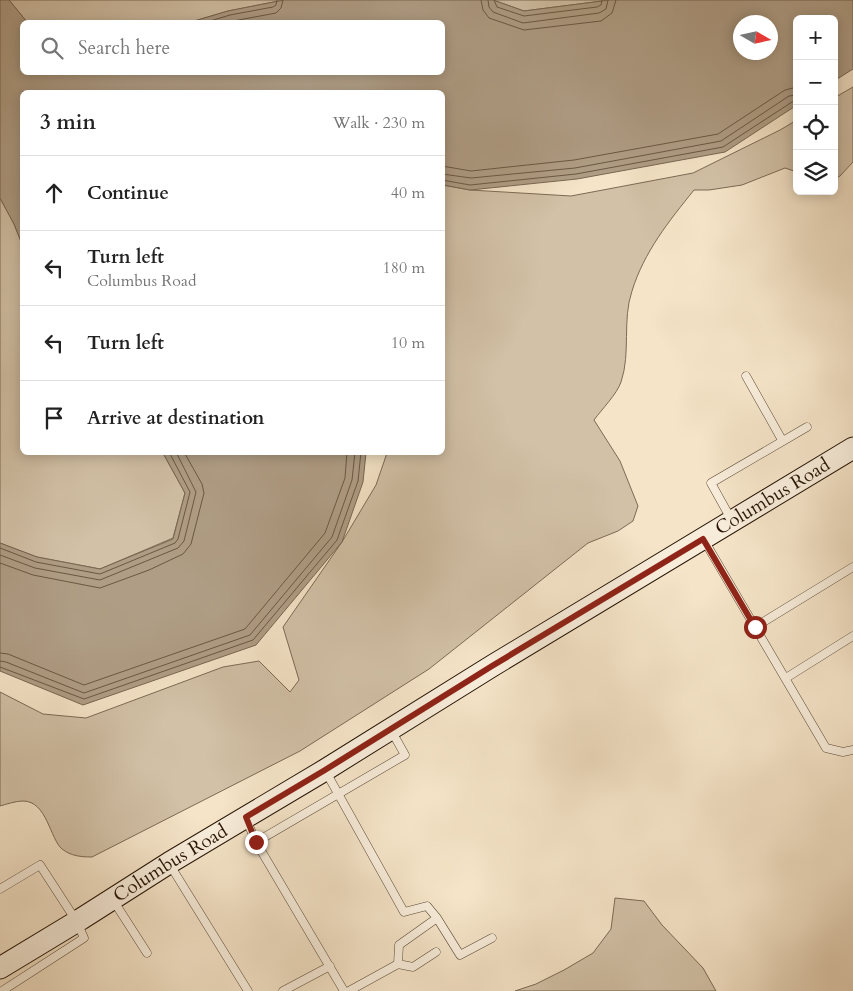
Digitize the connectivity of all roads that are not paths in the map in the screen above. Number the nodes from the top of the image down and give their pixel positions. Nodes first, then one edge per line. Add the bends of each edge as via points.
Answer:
1 (746, 376) dead end
2 (807, 427) dead end
3 (782, 440) junction
4 (853, 448) edge
5 (732, 521) junction
6 (703, 539) junction
7 (853, 567) edge
8 (755, 627) junction
9 (853, 636) edge
10 (786, 678) junction
11 (391, 730) junction
12 (853, 750) edge
13 (325, 770) junction
14 (339, 794) junction
15 (246, 817) junction
16 (256, 842) junction
17 (169, 863) junction
18 (0, 889) edge
19 (112, 900) junction
20 (437, 918) junction
21 (77, 922) junction
22 (492, 938) dead end
23 (436, 952) dead end
24 (147, 953) dead end
25 (398, 964) junction
26 (330, 966) junction
27 (0, 968) edge
28 (2, 991) edge
29 (248, 991) edge
30 (283, 991) edge
31 (344, 991) edge
32 (348, 991) edge

1 - 3 lane
2 - 3 lane
3 - 5 lane via 711,482
4 - 5 main road, Columbus Road
5 - 6 main road, Columbus Road
6 - 8 lane
6 - 11 main road, Columbus Road
7 - 8 lane
8 - 10 lane
9 - 10 lane
10 - 12 lane via 826,748 843,752
11 - 13 main road, Columbus Road
11 - 14 lane via 405,755
13 - 14 lane
13 - 15 main road, Columbus Road
14 - 16 lane
14 - 20 lane via 404,912 427,906
15 - 16 lane
15 - 17 main road, Columbus Road
16 - 26 lane
17 - 19 main road, Columbus Road
17 - 29 lane
18 - 21 lane via 40,865
19 - 21 main road, Columbus Road
19 - 24 lane
20 - 22 lane via 460,955
20 - 25 lane via 399,945
21 - 27 main road, Columbus Road
21 - 28 lane via 84,938
23 - 25 lane via 413,967
25 - 32 lane
26 - 30 lane
26 - 31 lane

